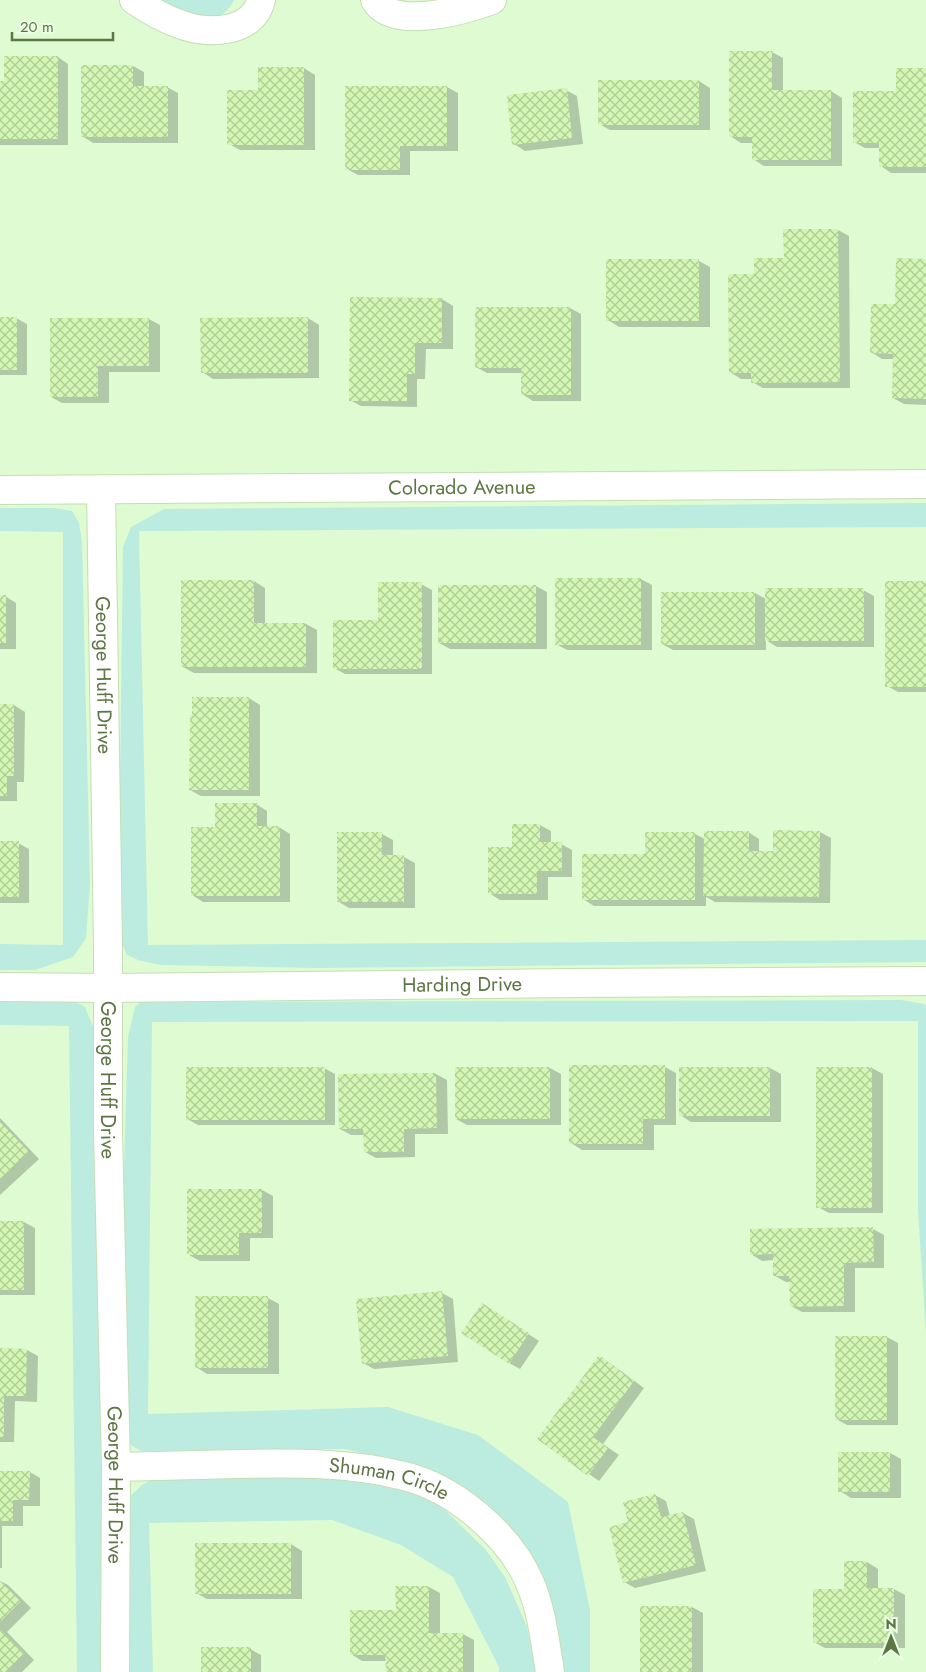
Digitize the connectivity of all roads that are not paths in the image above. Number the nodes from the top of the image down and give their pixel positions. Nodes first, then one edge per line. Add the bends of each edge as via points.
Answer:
1 (134, 0) edge
2 (260, 0) edge
3 (375, 0) edge
4 (492, 0) edge
5 (926, 484) edge
6 (101, 489) junction
7 (0, 490) edge
8 (926, 981) edge
9 (0, 987) edge
10 (108, 988) junction
11 (116, 1467) junction
12 (115, 1672) edge
13 (550, 1672) edge

1 - 2 street via 181,25 205,30 231,29 247,21
3 - 4 street via 399,16 434,16
5 - 6 street, Colorado Avenue
6 - 7 street, Colorado Avenue
6 - 10 street, George Huff Drive
8 - 10 street, Harding Drive
9 - 10 street, Harding Drive
10 - 11 street, George Huff Drive
11 - 12 street, George Huff Drive
11 - 13 street, Shuman Circle via 353,1466 405,1476 436,1488 477,1514 510,1548 530,1583 542,1621

